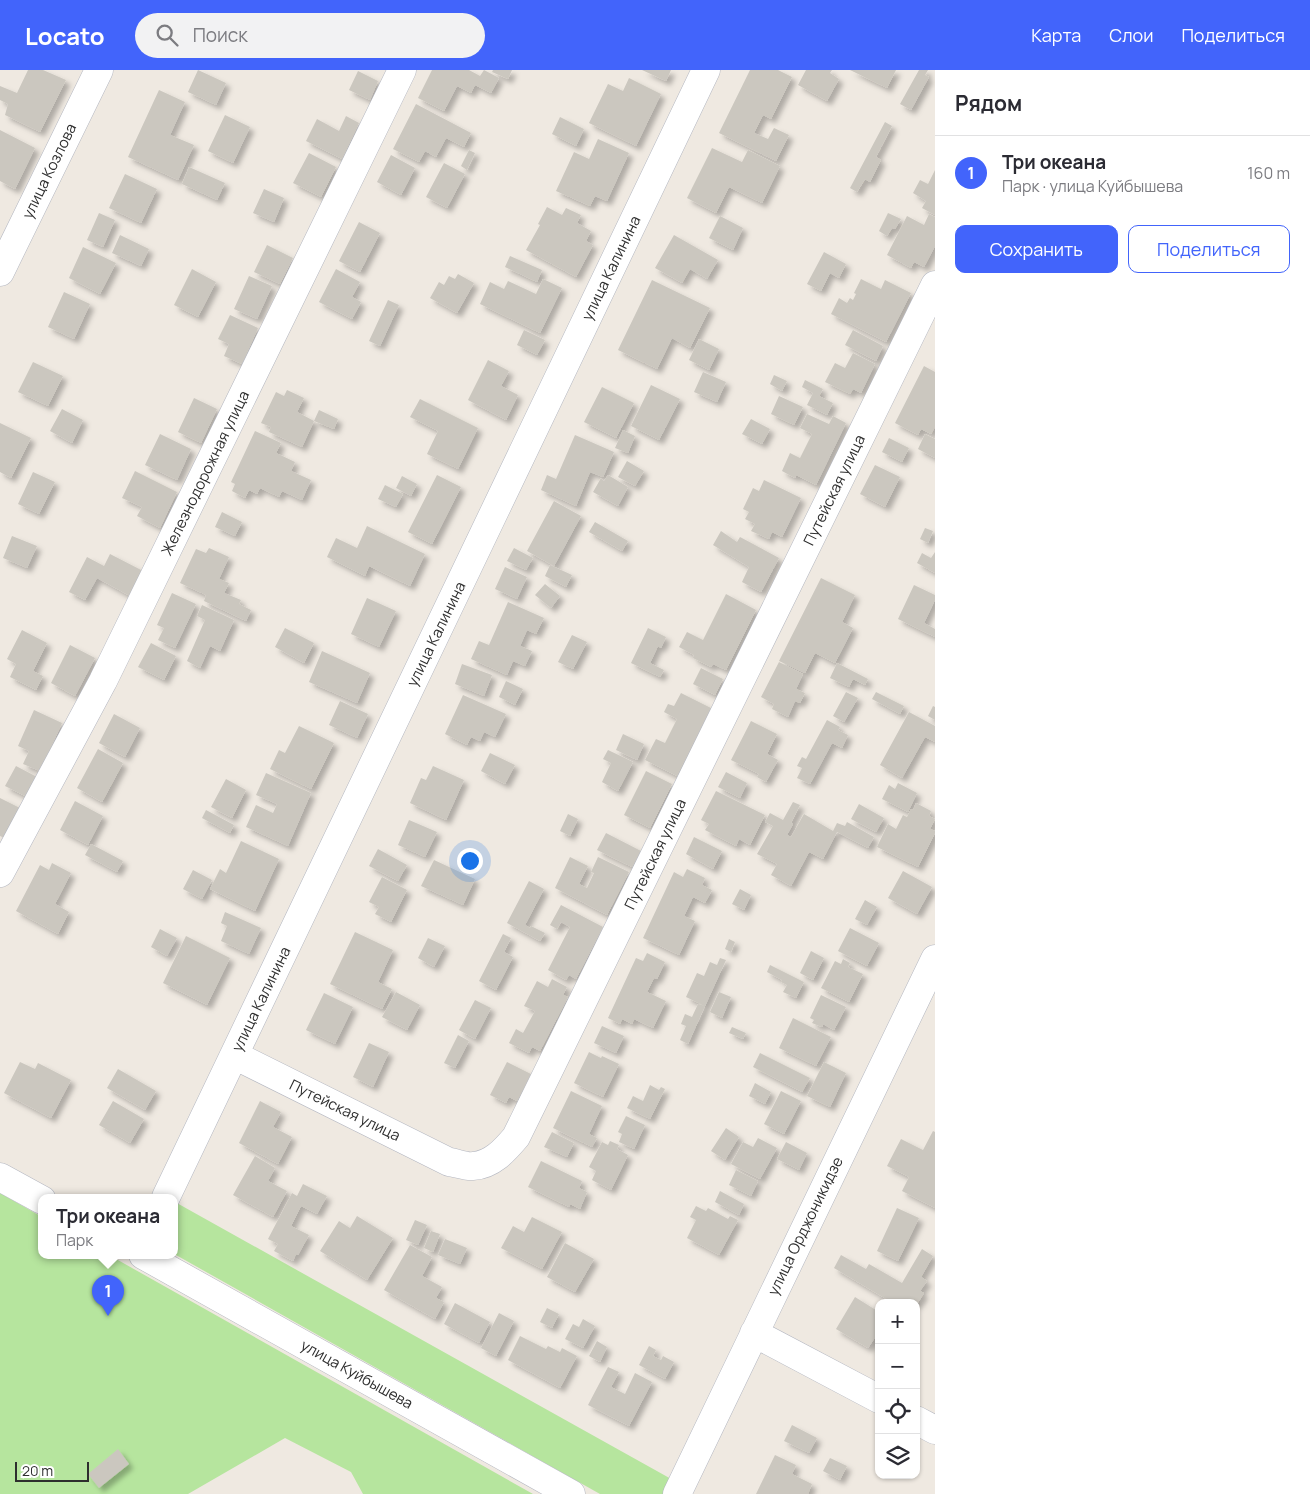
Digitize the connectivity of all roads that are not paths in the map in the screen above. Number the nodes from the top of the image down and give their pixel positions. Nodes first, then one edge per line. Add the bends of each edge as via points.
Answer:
1 (99, 70) edge
2 (402, 70) edge
3 (706, 70) edge
4 (0, 272) edge
5 (935, 285) edge
6 (0, 872) edge
7 (935, 959) edge
8 (234, 1055) junction
9 (0, 1177) edge
10 (167, 1194) edge
11 (38, 1198) edge
12 (151, 1259) edge
13 (754, 1333) junction
14 (875, 1397) edge
15 (920, 1422) edge
16 (935, 1430) edge
17 (543, 1487) edge
18 (571, 1494) edge
19 (677, 1494) edge

1 - 4 street, улица Козлова
2 - 6 street, Железнодорожная улица via 103,681
3 - 8 street, улица Калинина
5 - 8 street, Путейская улица via 516,1137 506,1149 495,1158 474,1166 449,1162
7 - 13 street, улица Орджоникидзе
8 - 10 street, улица Калинина
9 - 11 street
12 - 17 street, улица Куйбышева
13 - 14 street
13 - 19 street, улица Орджоникидзе
15 - 16 street
17 - 18 street, улица Куйбышева

